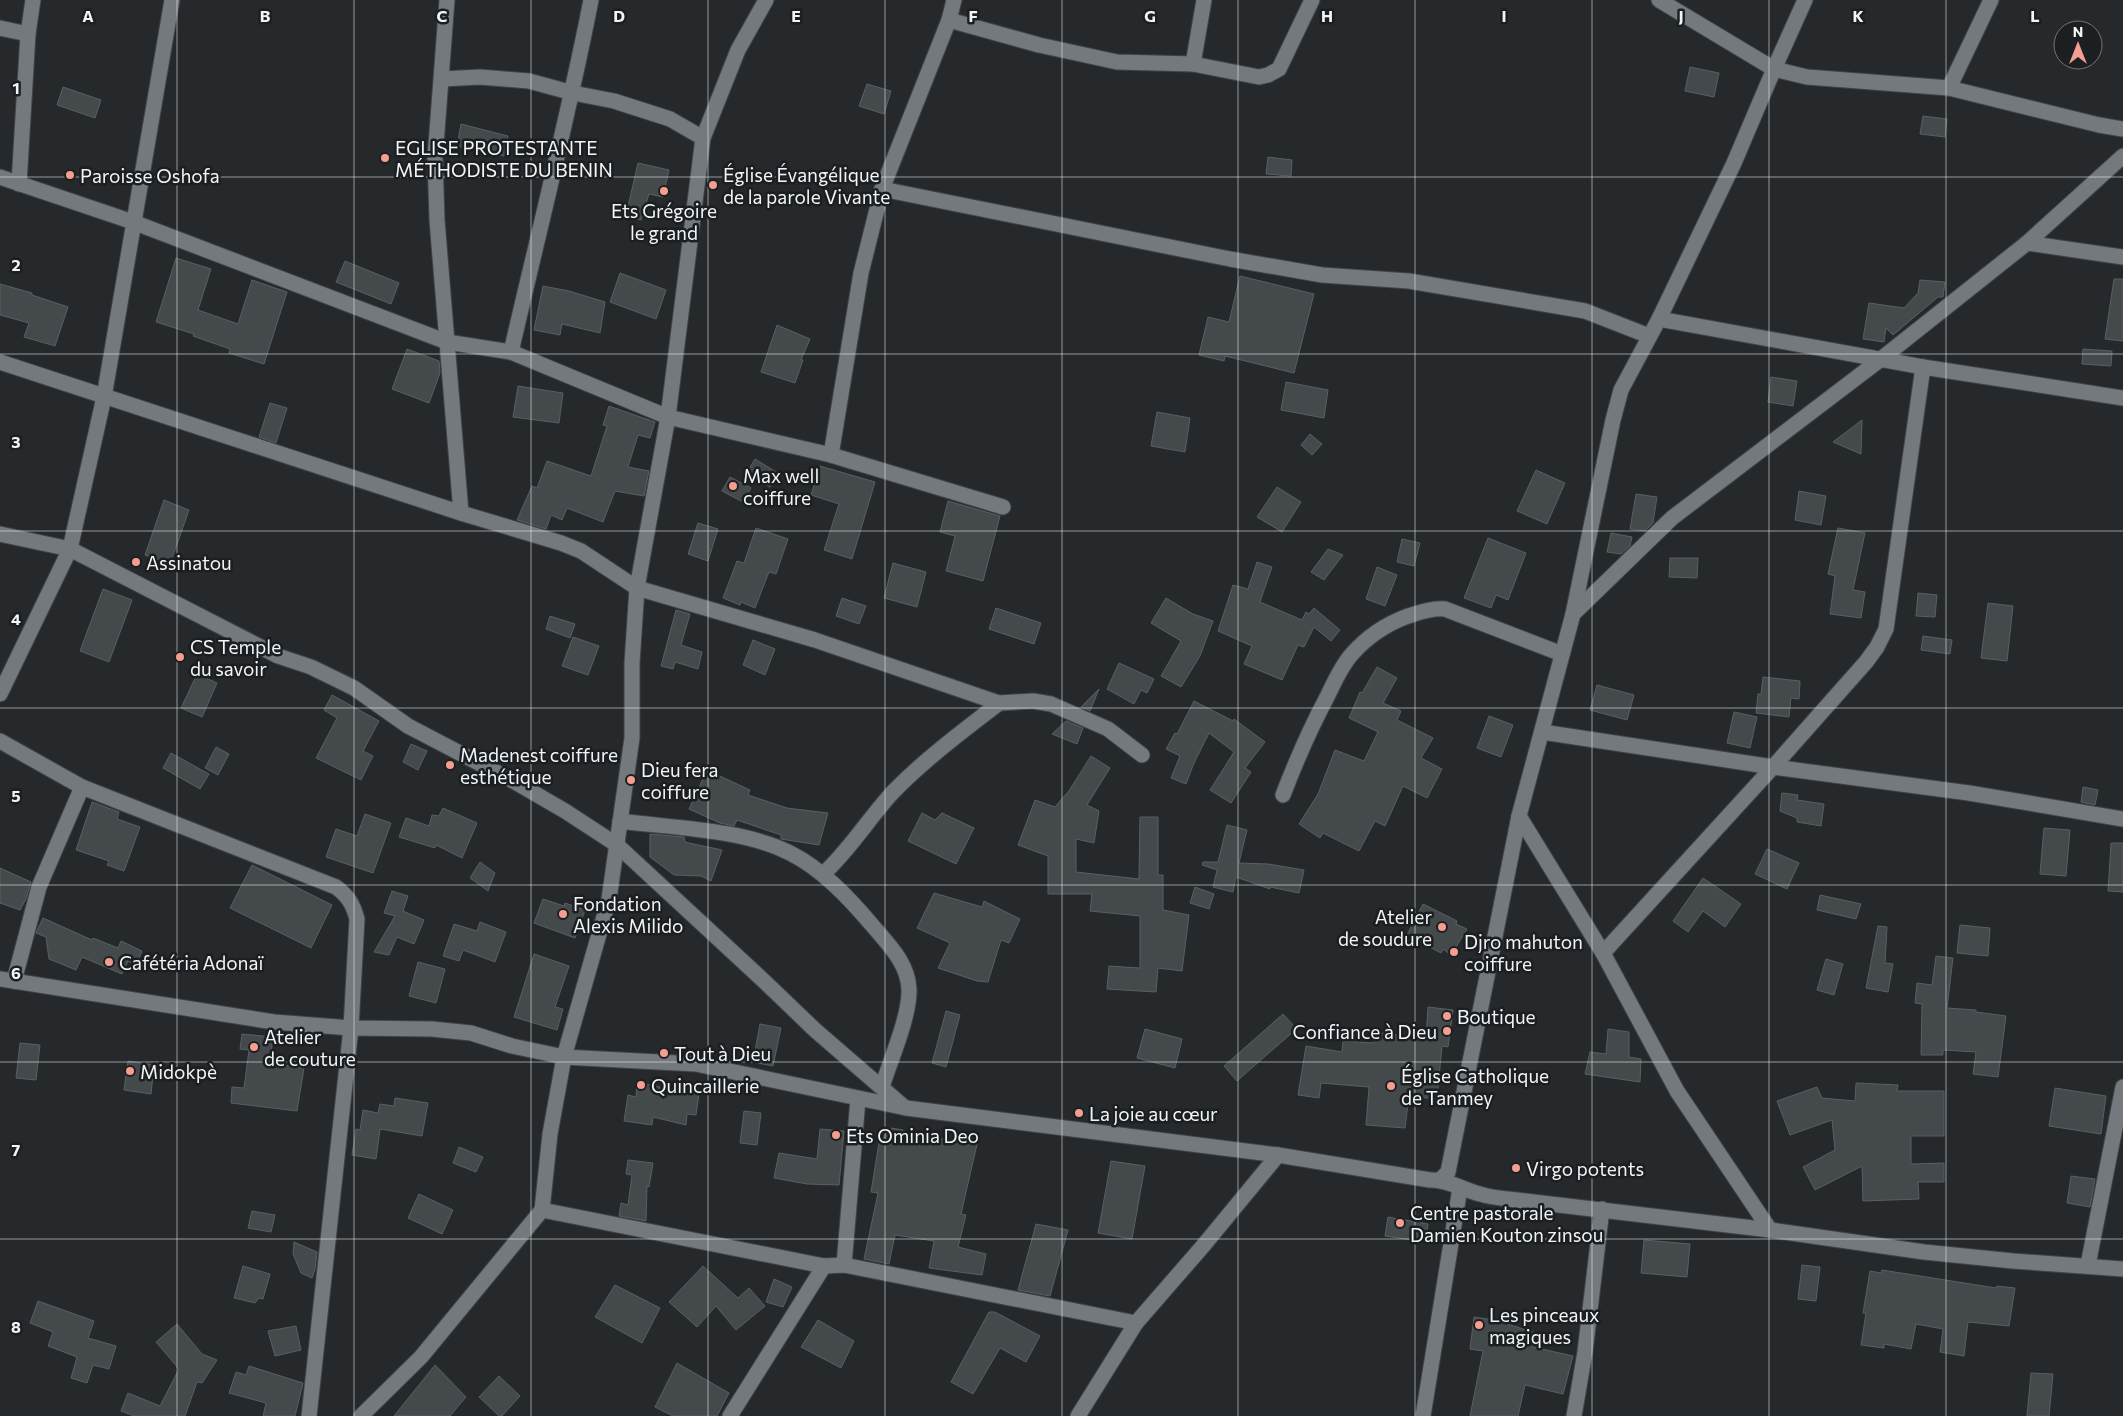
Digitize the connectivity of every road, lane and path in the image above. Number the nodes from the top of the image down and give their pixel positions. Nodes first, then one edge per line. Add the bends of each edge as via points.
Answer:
1 (33, 0) edge
2 (172, 0) edge
3 (446, 0) edge
4 (591, 0) edge
5 (766, 0) edge
6 (954, 0) edge
7 (1204, 0) edge
8 (1312, 0) edge
9 (1658, 0) edge
10 (1805, 0) edge
11 (1991, 0) edge
12 (949, 20) junction
13 (0, 28) edge
14 (28, 34) junction
15 (1193, 64) junction
16 (1774, 69) junction
17 (442, 79) junction
18 (1950, 88) junction
19 (573, 94) junction
20 (2123, 129) edge
21 (702, 138) junction
22 (2123, 156) edge
23 (0, 177) edge
24 (19, 184) junction
25 (882, 189) junction
26 (133, 222) junction
27 (2027, 242) junction
28 (2123, 257) edge
29 (1659, 319) junction
30 (1648, 336) junction
31 (447, 342) junction
32 (512, 352) junction
33 (1881, 360) junction
34 (0, 362) edge
35 (1923, 367) junction
36 (104, 397) junction
37 (2123, 398) edge
38 (668, 417) junction
39 (831, 455) junction
40 (1003, 507) dead end
41 (461, 514) junction
42 (0, 534) edge
43 (70, 549) junction
44 (637, 588) junction
45 (1573, 614) junction
46 (1562, 654) junction
47 (0, 694) edge
48 (999, 703) junction
49 (1542, 732) junction
50 (0, 741) edge
51 (1142, 755) dead end
52 (1773, 767) junction
53 (82, 787) junction
54 (1283, 795) dead end
55 (1519, 816) junction
56 (2123, 819) edge
57 (620, 821) junction
58 (617, 845) junction
59 (823, 874) junction
60 (1603, 953) junction
61 (7, 980) edge
62 (351, 1028) junction
63 (564, 1058) junction
64 (882, 1087) junction
65 (2123, 1087) edge
66 (858, 1098) junction
67 (906, 1108) junction
68 (1278, 1155) junction
69 (1441, 1179) junction
70 (1460, 1188) junction
71 (1602, 1209) junction
72 (542, 1210) junction
73 (1770, 1230) junction
74 (844, 1265) junction
75 (2088, 1265) junction
76 (824, 1266) junction
77 (2123, 1269) edge
78 (1136, 1323) junction
79 (310, 1416) edge
80 (361, 1416) edge
81 (730, 1416) edge
82 (1078, 1416) edge
83 (1423, 1416) edge
84 (1574, 1416) edge

1 - 14 street
2 - 26 street
3 - 17 street
4 - 19 street
5 - 21 street via 738,50
6 - 12 street
7 - 15 street
8 - 15 street via 1279,69 1268,75 1259,77
9 - 16 street
10 - 16 street
11 - 18 street
12 - 15 street via 1117,62
12 - 25 street
13 - 14 street
14 - 24 street
16 - 18 street via 1807,77
16 - 29 street via 1734,163
17 - 19 street via 480,77 529,81
17 - 31 street via 435,158
18 - 20 street
19 - 21 street via 670,119
19 - 32 street
21 - 38 street
22 - 27 street
23 - 24 street
24 - 26 street
25 - 30 street via 1322,275 1409,281 1576,309
25 - 39 street via 860,273
26 - 31 street
26 - 36 street
27 - 28 street
27 - 33 street
29 - 30 street
29 - 33 street
30 - 45 street via 1621,390 1615,412
31 - 32 street
31 - 41 street
32 - 38 street
33 - 35 street
33 - 45 street via 1672,518
34 - 36 street
35 - 37 street
35 - 52 street via 1886,628 1866,662
36 - 41 street
36 - 43 street
38 - 39 street
38 - 44 street
39 - 40 street
41 - 44 street via 562,543 581,551
42 - 43 street
43 - 47 street
43 - 58 street via 278,656 310,666 354,688 408,726 516,782
44 - 48 street via 816,640
44 - 57 street via 632,738
45 - 46 street
46 - 49 street
46 - 54 street via 1445,609 1435,608 1381,628 1351,655 1340,672 1298,755
48 - 51 street via 1033,701 1051,704 1108,730
48 - 59 street via 917,767
49 - 52 street
49 - 55 street
50 - 53 street
52 - 56 street via 1969,793
52 - 60 street
53 - 61 street via 39,888
53 - 62 street via 336,887 347,895 356,919
55 - 60 street
55 - 69 street via 1448,1172
57 - 58 street
57 - 59 street via 751,839 790,853
58 - 63 street via 609,899
58 - 64 street via 815,1030
59 - 64 street via 888,943 908,975 906,1011
60 - 73 street via 1677,1091
61 - 62 street via 274,1022
62 - 63 street via 471,1033
62 - 79 street
63 - 66 street via 696,1064
63 - 72 street via 550,1134
64 - 67 street
65 - 75 street
66 - 67 street
66 - 74 street
67 - 68 street
68 - 69 street via 1430,1180
68 - 78 street
69 - 70 street
70 - 71 street via 1508,1199
70 - 83 street
71 - 73 street
71 - 84 street
72 - 76 street
72 - 80 street via 421,1356
73 - 75 street via 1924,1252
74 - 76 street
74 - 78 street
75 - 77 street
76 - 81 street
78 - 82 street

